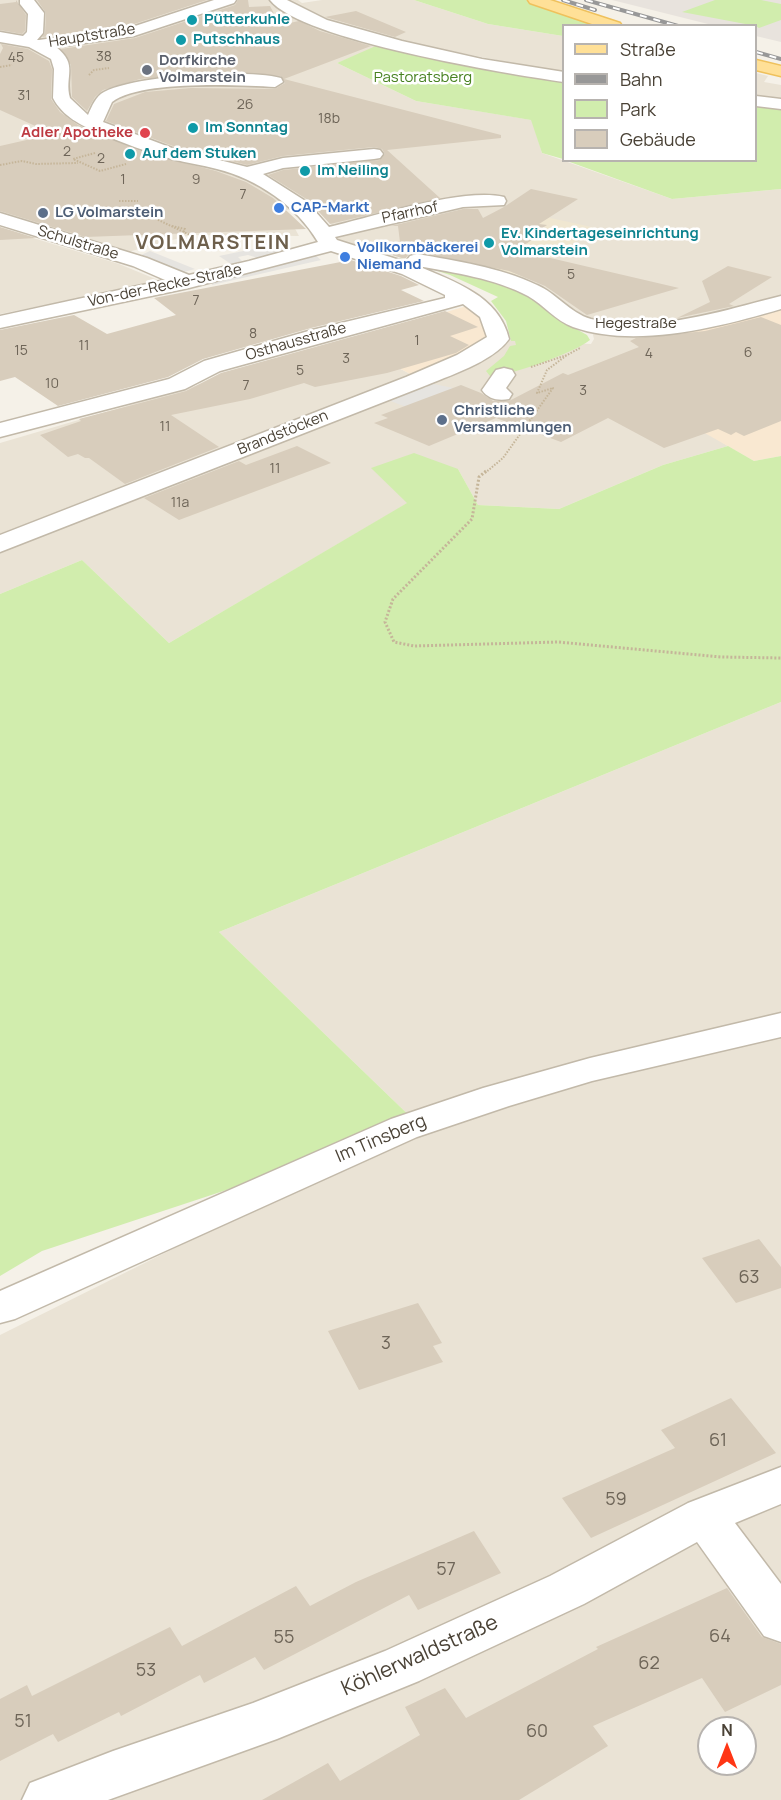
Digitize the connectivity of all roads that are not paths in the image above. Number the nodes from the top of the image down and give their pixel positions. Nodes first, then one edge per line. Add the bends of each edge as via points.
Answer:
1 (27, 0) edge
2 (229, 0) edge
3 (277, 0) edge
4 (535, 0) edge
5 (609, 24) edge
6 (0, 37) edge
7 (32, 43) junction
8 (757, 65) edge
9 (781, 71) edge
10 (562, 77) edge
11 (276, 82) dead end
12 (757, 101) edge
13 (781, 104) edge
14 (94, 124) junction
15 (374, 154) dead end
16 (244, 173) junction
17 (497, 201) dead end
18 (0, 219) edge
19 (326, 239) junction
20 (359, 252) junction
21 (189, 282) junction
22 (455, 292) junction
23 (781, 302) edge
24 (0, 322) edge
25 (0, 410) edge
26 (30, 423) junction
27 (0, 430) edge
28 (0, 544) edge
29 (781, 1025) edge
30 (0, 1308) edge
31 (781, 1485) edge
32 (704, 1516) junction
33 (781, 1621) edge
34 (48, 1800) edge

1 - 7 street via 36,13
2 - 7 street, Hauptstraße via 134,31
3 - 10 street via 339,30 453,59
4 - 5 main road
6 - 7 street
7 - 14 street, Hauptstraße via 57,55 62,63 63,101 79,117
8 - 9 main road
11 - 14 street via 194,81 134,89 108,97
12 - 13 street
14 - 16 street, Hauptstraße
15 - 16 street via 283,163
16 - 19 street, Hauptstraße via 295,201
17 - 19 street, Pfarrhof via 464,201
18 - 21 street, Schulstraße via 140,262
19 - 20 street
19 - 21 street, Von-der-Recke-Straße via 316,250
20 - 22 street
20 - 23 street, Hegestraße via 429,262 513,282 549,300 579,322 608,327 674,326 726,318
21 - 24 street, Von-der-Recke-Straße
22 - 26 street, Osthausstraße via 453,302 320,335 212,366 177,384
22 - 28 street, Brandstöcken via 481,305 496,324 498,339 486,349 414,382
25 - 26 street
26 - 27 street, Osthausstraße
29 - 30 street, Im Tinsberg via 581,1073 451,1110
31 - 32 street, Köhlerwaldstraße
32 - 33 street
32 - 34 street, Köhlerwaldstraße via 567,1590 402,1666

